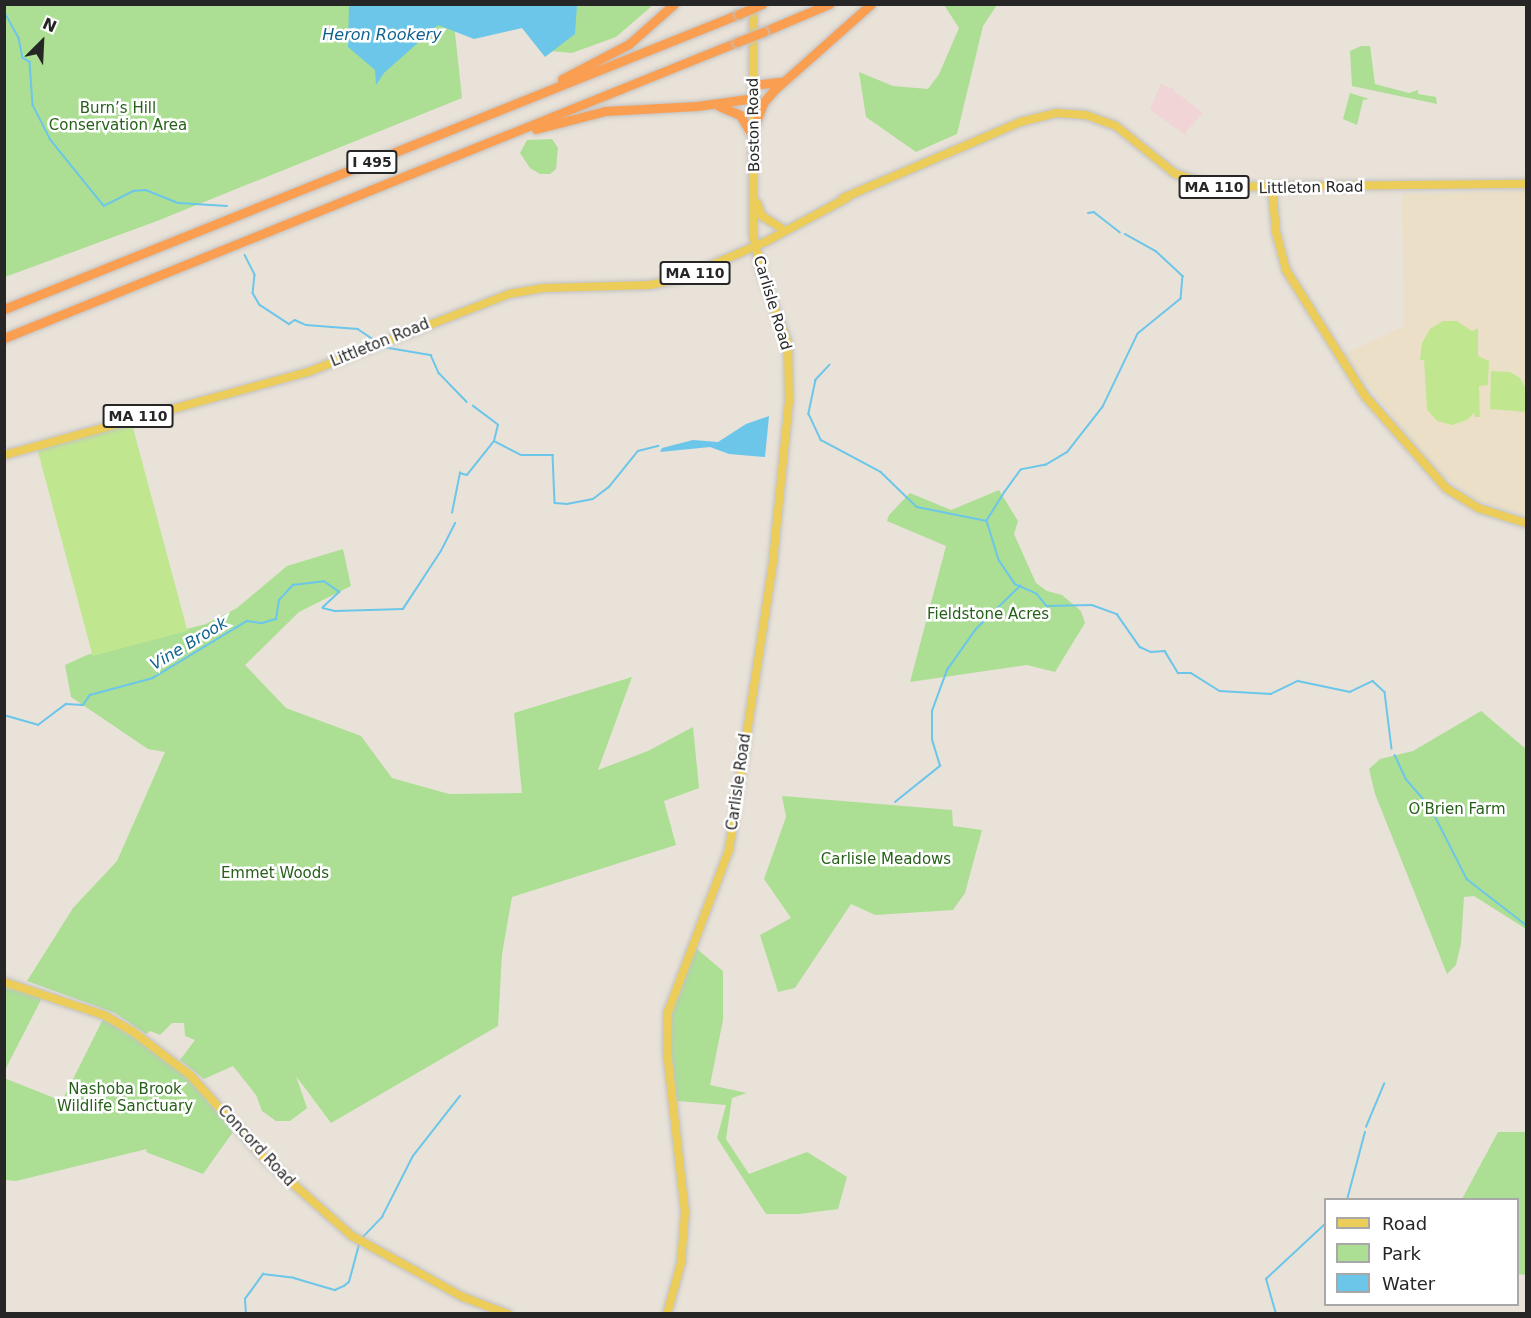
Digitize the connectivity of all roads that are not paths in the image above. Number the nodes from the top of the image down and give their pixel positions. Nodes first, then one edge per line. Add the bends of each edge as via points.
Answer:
1 (674, 4) edge
2 (753, 4) edge
3 (762, 4) edge
4 (829, 4) edge
5 (871, 4) edge
6 (785, 80) junction
7 (754, 85) junction
8 (754, 98) junction
9 (518, 102) junction
10 (704, 105) junction
11 (754, 133) junction
12 (499, 139) junction
13 (1527, 184) edge
14 (1272, 188) junction
15 (755, 198) junction
16 (847, 198) junction
17 (781, 228) junction
18 (755, 244) junction
19 (4, 309) edge
20 (4, 338) edge
21 (4, 455) edge
22 (1527, 523) edge
23 (4, 982) edge
24 (508, 1314) edge
25 (667, 1314) edge

1 - 9 highway via 629,44
2 - 7 main road, Boston Road
3 - 9 highway, I 495, bridge
4 - 12 highway, I 495, bridge
5 - 6 highway
6 - 7 highway
6 - 11 highway via 763,103
7 - 8 main road, Boston Road
8 - 10 highway
8 - 11 main road, Boston Road
9 - 19 highway, I 495
10 - 11 highway via 735,111
10 - 12 highway via 599,112
11 - 15 main road, Boston Road
12 - 20 highway, I 495
13 - 14 main road, Littleton Road / MA 110
14 - 16 main road, Littleton Road / MA 110 via 1232,189 1197,184 1167,167 1116,126 1086,115 1056,113 1020,122
14 - 22 main road via 1276,232 1286,270 1365,396 1420,462 1451,492 1478,508
15 - 17 main road via 762,216
15 - 18 main road, Boston Road
16 - 17 main road, Littleton Road / MA 110
16 - 18 main road, Littleton Road / MA 110
17 - 18 main road, Littleton Road / MA 110
18 - 21 main road, Littleton Road / MA 110 via 690,275 657,284 544,288 509,294 298,375
18 - 25 main road, Carlisle Road via 788,344 788,404 773,561 729,850 668,1012 667,1051 685,1212 681,1263
23 - 24 main road, Concord Road via 104,1015 132,1030 190,1075 266,1160 352,1236 463,1298

